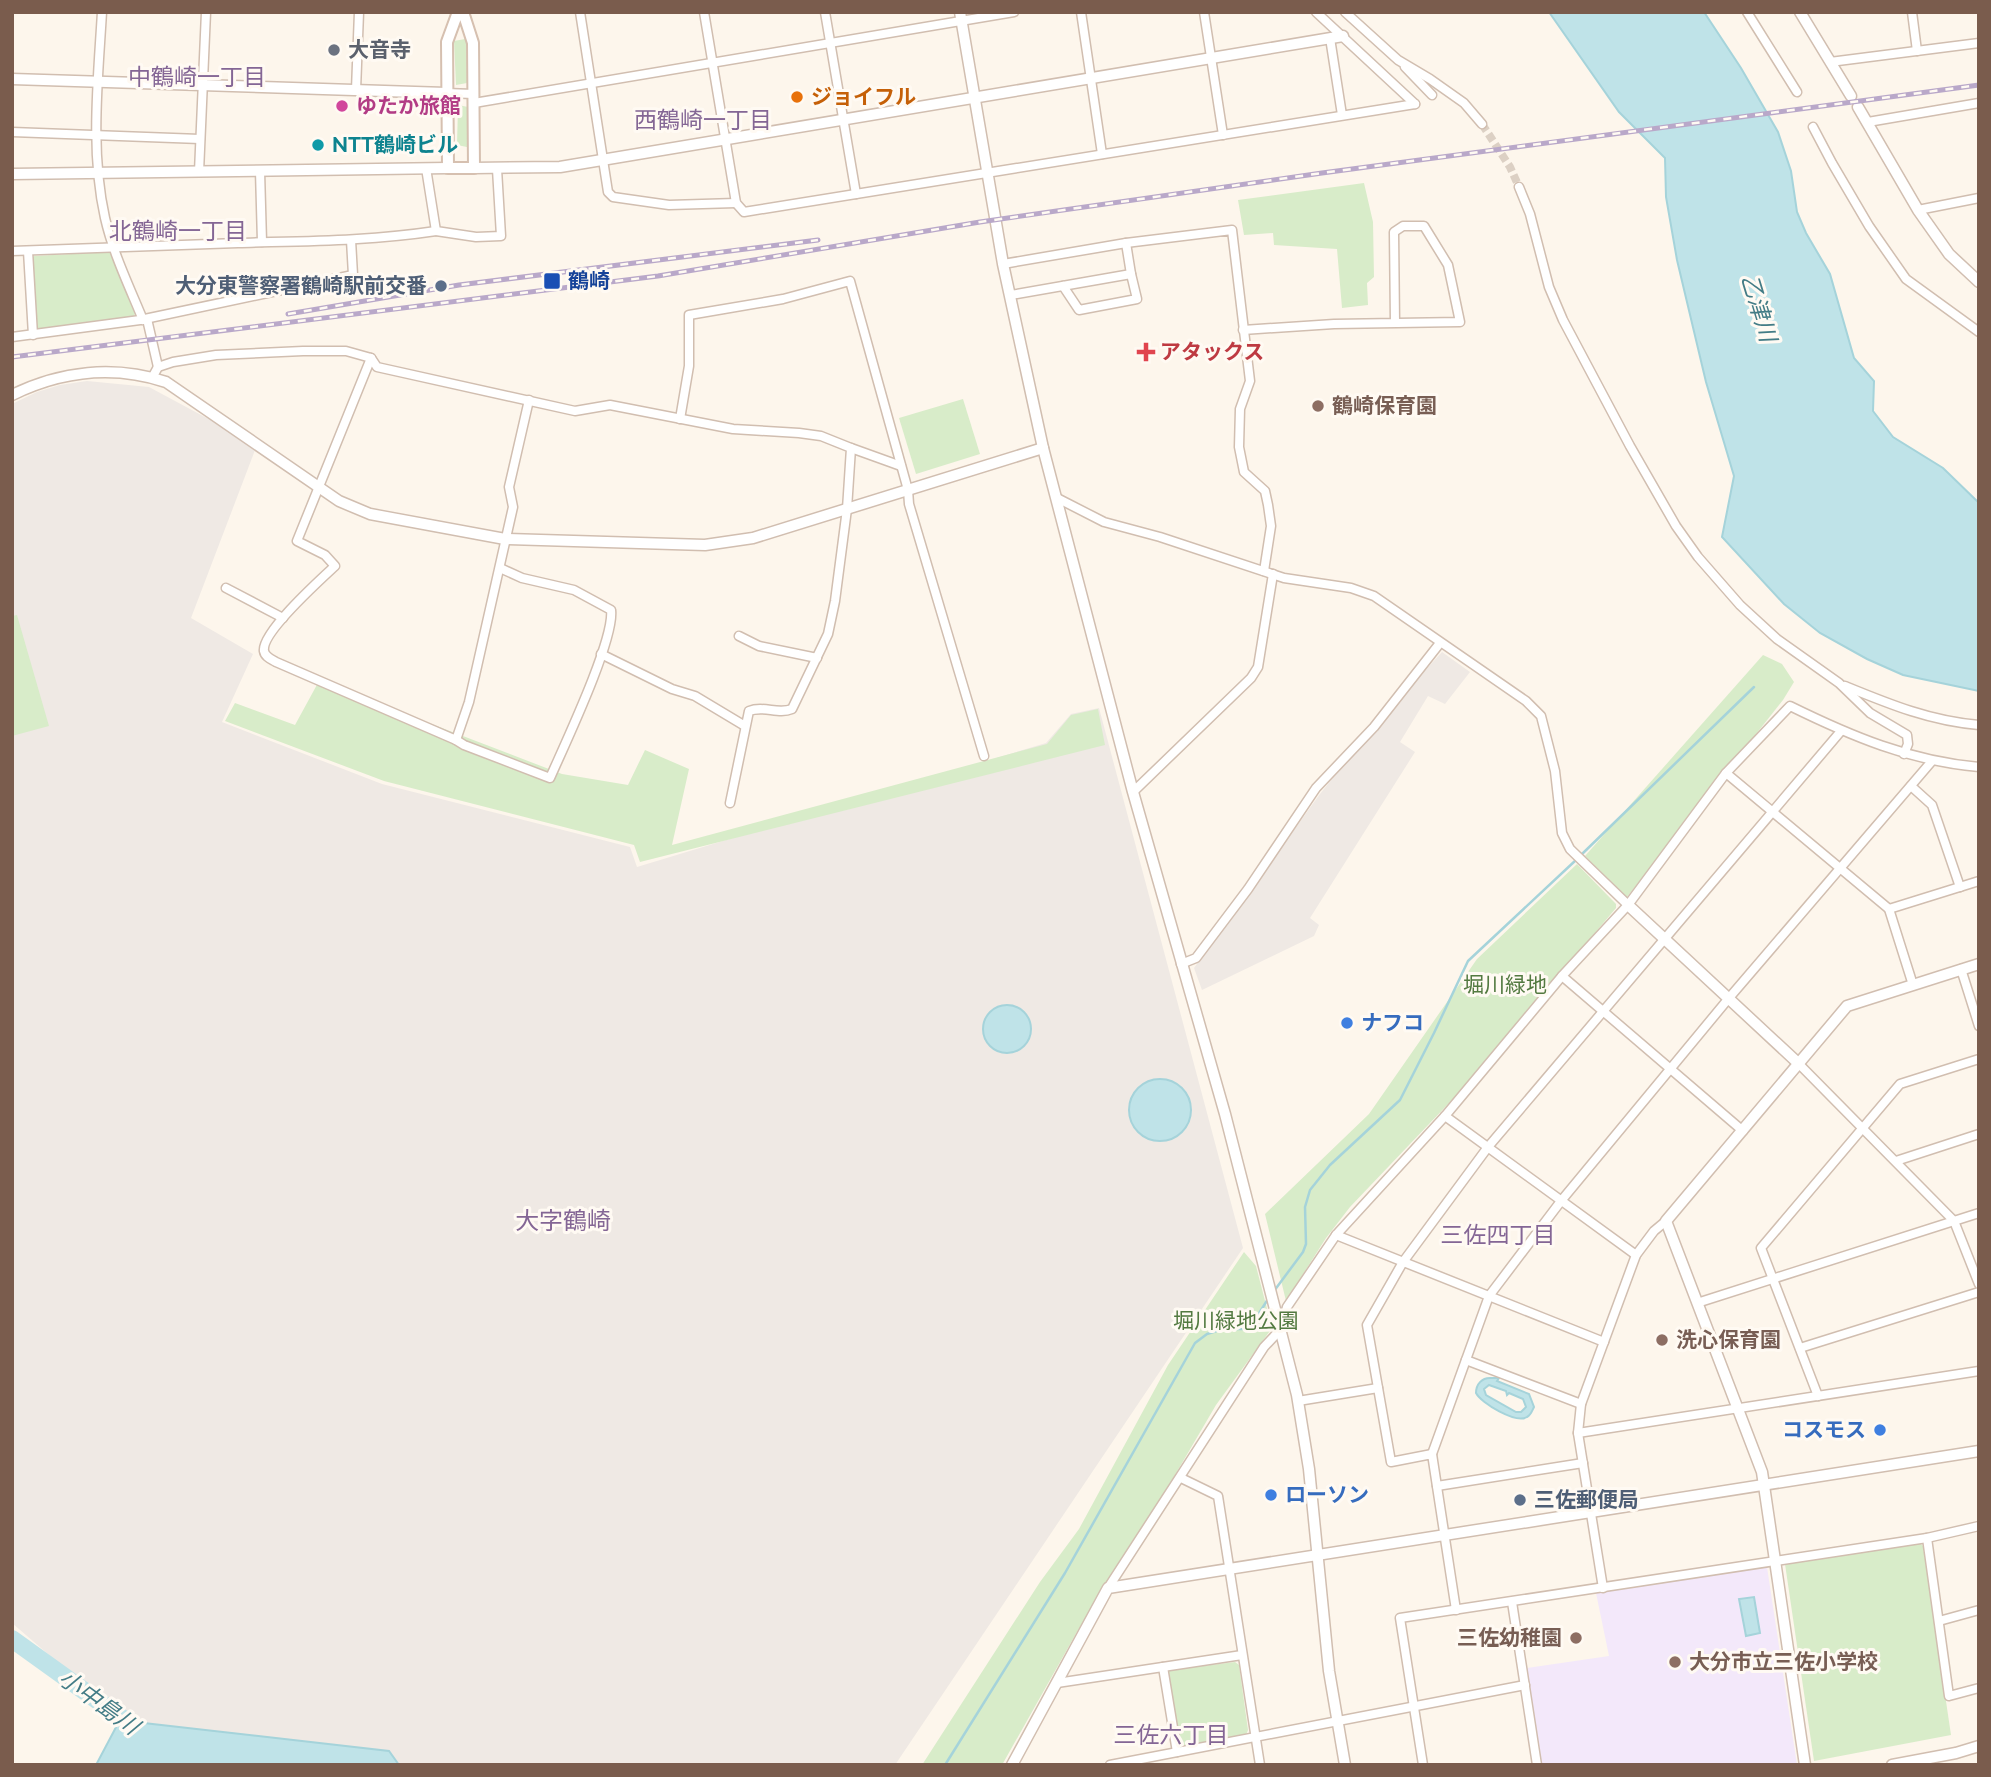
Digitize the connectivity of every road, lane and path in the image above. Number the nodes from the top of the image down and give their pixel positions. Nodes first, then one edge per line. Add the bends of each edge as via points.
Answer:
1 (102, 12) edge
2 (206, 12) edge
3 (359, 12) edge
4 (460, 12) edge
5 (580, 12) edge
6 (704, 12) edge
7 (825, 12) edge
8 (1014, 12) edge
9 (1081, 12) edge
10 (1204, 12) edge
11 (1316, 12) edge
12 (1345, 12) edge
13 (1747, 12) edge
14 (1801, 12) edge
15 (1912, 12) edge
16 (961, 17) edge
17 (1343, 36) junction
18 (1330, 38) junction
19 (830, 43) junction
20 (1979, 43) edge
21 (1917, 51) junction
22 (1211, 58) junction
23 (1398, 60) junction
24 (1830, 62) junction
25 (712, 63) junction
26 (1091, 78) junction
27 (12, 79) edge
28 (98, 82) junction
29 (591, 83) junction
30 (203, 85) junction
31 (356, 90) junction
32 (1797, 92) dead end
33 (446, 93) junction
34 (1432, 95) dead end
35 (1851, 96) dead end
36 (975, 97) junction
37 (474, 98) junction
38 (1979, 103) edge
39 (1858, 107) dead end
40 (1342, 115) junction
41 (843, 119) junction
42 (1867, 122) junction
43 (1482, 124) tunnel mouth
44 (1813, 127) dead end
45 (12, 132) edge
46 (96, 135) junction
47 (1223, 135) junction
48 (200, 139) junction
49 (725, 139) junction
50 (1102, 154) junction
51 (603, 160) junction
52 (426, 168) junction
53 (447, 168) junction
54 (474, 168) junction
55 (497, 169) junction
56 (260, 171) junction
57 (199, 172) junction
58 (99, 173) junction
59 (988, 173) junction
60 (12, 174) edge
61 (1519, 187) tunnel mouth
62 (856, 194) junction
63 (1979, 198) edge
64 (736, 203) junction
65 (1918, 210) junction
66 (436, 231) junction
67 (351, 240) junction
68 (262, 242) junction
69 (1126, 243) junction
70 (114, 246) junction
71 (12, 251) edge
72 (28, 251) junction
73 (1003, 264) junction
74 (1131, 274) junction
75 (1979, 282) edge
76 (1063, 286) junction
77 (1011, 295) junction
78 (145, 319) junction
79 (1395, 323) junction
80 (1243, 330) junction
81 (1979, 332) edge
82 (33, 335) junction
83 (12, 337) edge
84 (371, 358) junction
85 (158, 367) junction
86 (152, 378) junction
87 (12, 395) edge
88 (529, 400) junction
89 (680, 419) junction
90 (852, 448) junction
91 (1043, 449) junction
92 (901, 466) junction
93 (320, 487) junction
94 (908, 490) junction
95 (1057, 498) junction
96 (847, 509) junction
97 (505, 540) junction
98 (500, 568) junction
99 (1268, 573) junction
100 (226, 588) dead end
101 (283, 618) junction
102 (739, 636) dead end
103 (1440, 643) junction
104 (601, 654) junction
105 (817, 658) junction
106 (1839, 683) junction
107 (1979, 725) edge
108 (745, 726) junction
109 (1841, 731) junction
110 (456, 740) junction
111 (1905, 754) junction
112 (984, 756) dead end
113 (1932, 761) junction
114 (1979, 767) edge
115 (1726, 774) junction
116 (1911, 786) junction
117 (1133, 792) junction
118 (730, 803) dead end
119 (1772, 812) junction
120 (1840, 869) junction
121 (1979, 881) edge
122 (1960, 887) junction
123 (1628, 905) junction
124 (1889, 909) junction
125 (1665, 939) junction
126 (1181, 964) junction
127 (1979, 964) edge
128 (1961, 969) junction
129 (1562, 976) junction
130 (1913, 985) junction
131 (1729, 998) junction
132 (1604, 1012) junction
133 (1979, 1026) edge
134 (1979, 1059) edge
135 (1798, 1063) junction
136 (1671, 1070) junction
137 (1445, 1116) junction
138 (1863, 1128) junction
139 (1743, 1131) junction
140 (1979, 1135) edge
141 (1488, 1147) junction
142 (1895, 1161) junction
143 (1561, 1201) junction
144 (1979, 1213) edge
145 (1666, 1221) junction
146 (1954, 1221) junction
147 (1336, 1235) junction
148 (1636, 1255) junction
149 (1403, 1262) junction
150 (1773, 1279) junction
151 (1979, 1284) edge
152 (1979, 1292) edge
153 (1489, 1296) junction
154 (1697, 1303) junction
155 (1281, 1329) junction
156 (1604, 1342) junction
157 (1800, 1348) junction
158 (1466, 1360) junction
159 (1979, 1371) edge
160 (1378, 1388) junction
161 (1818, 1396) junction
162 (1298, 1401) junction
163 (1581, 1404) junction
164 (1737, 1409) junction
165 (1578, 1433) junction
166 (1979, 1451) edge
167 (1432, 1454) junction
168 (1583, 1463) junction
169 (1181, 1478) junction
170 (1763, 1485) junction
171 (1437, 1486) junction
172 (1591, 1512) junction
173 (1979, 1526) edge
174 (1444, 1535) junction
175 (1927, 1538) junction
176 (1318, 1555) junction
177 (1775, 1561) junction
178 (1229, 1569) junction
179 (1108, 1588) junction
180 (1603, 1588) junction
181 (1512, 1602) junction
182 (1456, 1610) junction
183 (1979, 1610) edge
184 (1939, 1621) junction
185 (1242, 1655) junction
186 (1163, 1667) junction
187 (1057, 1683) junction
188 (1525, 1685) junction
189 (1979, 1688) edge
190 (1414, 1706) junction
191 (1337, 1721) junction
192 (1255, 1737) junction
193 (1979, 1746) edge
194 (1177, 1752) junction
195 (1138, 1762) edge
196 (1012, 1765) edge
197 (1110, 1765) edge
198 (1260, 1765) edge
199 (1345, 1765) edge
200 (1423, 1765) edge
201 (1537, 1765) edge
202 (1805, 1765) edge
203 (1892, 1765) edge

1 - 28 street
2 - 30 street
3 - 31 street
4 - 33 main road via 447,42
4 - 37 main road via 473,43
5 - 29 street
6 - 25 street
7 - 19 street
8 - 16 street
9 - 26 street
10 - 22 street
11 - 17 street
12 - 23 street
13 - 32 street
14 - 24 street
15 - 21 street
16 - 19 street
16 - 36 street
17 - 18 street
17 - 40 street via 1415,104
18 - 22 street
18 - 40 street
19 - 25 street
19 - 41 street
20 - 21 street
21 - 24 street
22 - 26 street
22 - 47 street
23 - 34 street
23 - 43 street via 1448,90
24 - 35 street
25 - 29 street
25 - 49 street
26 - 36 street
26 - 50 street
27 - 28 street
28 - 30 street
28 - 46 street
29 - 37 street
29 - 51 street
30 - 31 street
30 - 48 street
31 - 33 street
33 - 37 street
33 - 53 main road
36 - 41 street
36 - 59 street
37 - 54 main road
38 - 42 street
39 - 42 street
40 - 47 street
41 - 49 street
41 - 62 street
42 - 65 street
44 - 81 street via 1869,226 1906,279
45 - 46 street
46 - 48 street
46 - 58 street
47 - 50 street
48 - 57 street
49 - 51 street
49 - 64 street
50 - 59 street
51 - 55 street
51 - 64 street via 608,192 613,197 669,205
52 - 53 street
52 - 56 street
52 - 66 street
53 - 54 main road
54 - 55 street
55 - 66 street via 501,236
56 - 57 street
56 - 68 street
57 - 58 street
58 - 60 street
58 - 70 street
59 - 62 street
59 - 73 street
61 - 106 street via 1563,320 1676,526 1740,605 1794,654
62 - 64 street via 744,212
63 - 65 street
65 - 75 street via 1950,254
66 - 67 street
67 - 68 street
67 - 78 street via 353,275
68 - 70 street
69 - 73 street
69 - 74 street
69 - 80 street via 1232,230
70 - 72 street
70 - 78 street
71 - 72 street
72 - 82 street
73 - 77 street
74 - 76 street
74 - 76 street via 1137,299 1079,310
76 - 77 street
77 - 91 street
78 - 82 street
78 - 85 street
79 - 79 street via 1394,232 1403,226 1424,226 1448,265 1460,322
79 - 80 street
80 - 99 street via 1250,381 1240,409 1240,447 1244,472 1265,491 1269,505
82 - 83 street
84 - 85 street via 346,351 303,351 216,355
84 - 88 street via 377,367
84 - 93 street
85 - 86 street
86 - 87 street via 69,374
86 - 93 street via 166,382
88 - 89 street via 575,411 610,405
88 - 97 street via 509,486 513,507
89 - 90 street via 733,429 821,436
89 - 92 street via 690,366 689,315 783,299 849,281
90 - 92 street
90 - 96 street
91 - 94 street
91 - 95 street
92 - 94 street
93 - 97 street via 370,514
93 - 101 street via 297,541 325,555 335,566
94 - 96 street
94 - 112 street
95 - 99 street via 1104,522
95 - 117 street
96 - 97 street via 753,538 705,545
96 - 105 street via 835,601
97 - 98 street
98 - 104 street via 574,590 611,610
98 - 110 street
99 - 103 street via 1374,596
99 - 117 street via 1258,667
100 - 101 street
101 - 110 street via 266,641 266,656
102 - 105 street via 759,646
103 - 123 street via 1541,716 1555,771 1562,833 1570,849
103 - 126 street via 1374,727 1315,788 1248,890 1196,958
104 - 108 street via 695,696
104 - 110 street via 550,779
105 - 108 street via 792,709 756,708 749,711
106 - 107 street via 1910,712
106 - 111 street via 1870,713 1907,734
108 - 118 street
109 - 111 street
109 - 115 street via 1790,706
109 - 119 street
111 - 113 street
113 - 114 street
113 - 116 street
115 - 119 street
115 - 123 street
116 - 120 street
116 - 122 street via 1932,805
117 - 126 street
119 - 120 street
119 - 125 street
120 - 124 street
120 - 131 street
121 - 122 street
122 - 124 street
123 - 125 street
123 - 129 street
124 - 130 street
125 - 131 street
125 - 132 street
126 - 155 street
127 - 128 street
128 - 130 street
128 - 133 street
129 - 132 street
129 - 137 street
130 - 135 street via 1847,1006
131 - 135 street
131 - 136 street
132 - 136 street
132 - 141 street
134 - 138 street via 1900,1084
135 - 138 street
135 - 139 street
136 - 139 street
136 - 143 street
137 - 141 street
137 - 147 street
138 - 142 street
138 - 150 street via 1761,1248
139 - 145 street
140 - 142 street
141 - 143 street
141 - 149 street
142 - 146 street
143 - 148 street
143 - 153 street
144 - 146 street
145 - 148 street
145 - 154 street
146 - 150 street
146 - 151 street
147 - 149 street
147 - 155 street via 1287,1307
148 - 156 street
149 - 153 street
149 - 160 street via 1367,1325
150 - 154 street
150 - 157 street
152 - 157 street
153 - 156 street
153 - 158 street
154 - 164 street
155 - 162 street
155 - 169 street via 1264,1347
156 - 163 street
157 - 161 street
158 - 163 street
158 - 167 street
159 - 161 street
160 - 162 street
160 - 167 street via 1391,1462
161 - 164 street
162 - 176 street
163 - 165 street
164 - 165 street
164 - 170 street
165 - 168 street
166 - 170 street
167 - 171 street
168 - 171 street
168 - 172 street
169 - 178 street via 1218,1496
169 - 179 street
170 - 172 street
170 - 177 street
171 - 174 street
172 - 174 street
172 - 180 street
173 - 175 street
174 - 176 street
174 - 182 street
175 - 177 street
175 - 184 street
176 - 178 street
176 - 191 street
177 - 180 street
177 - 202 street
178 - 179 street
178 - 185 street
179 - 187 street
180 - 181 street
181 - 182 street
181 - 188 street
182 - 190 street via 1400,1618
183 - 184 street
184 - 189 street via 1949,1696
185 - 186 street
185 - 192 street
186 - 187 street
186 - 194 street
187 - 196 street
188 - 190 street
188 - 201 street
190 - 191 street
190 - 200 street
191 - 192 street
191 - 199 street
192 - 194 street
192 - 198 street
193 - 203 street
194 - 195 street
195 - 197 street

